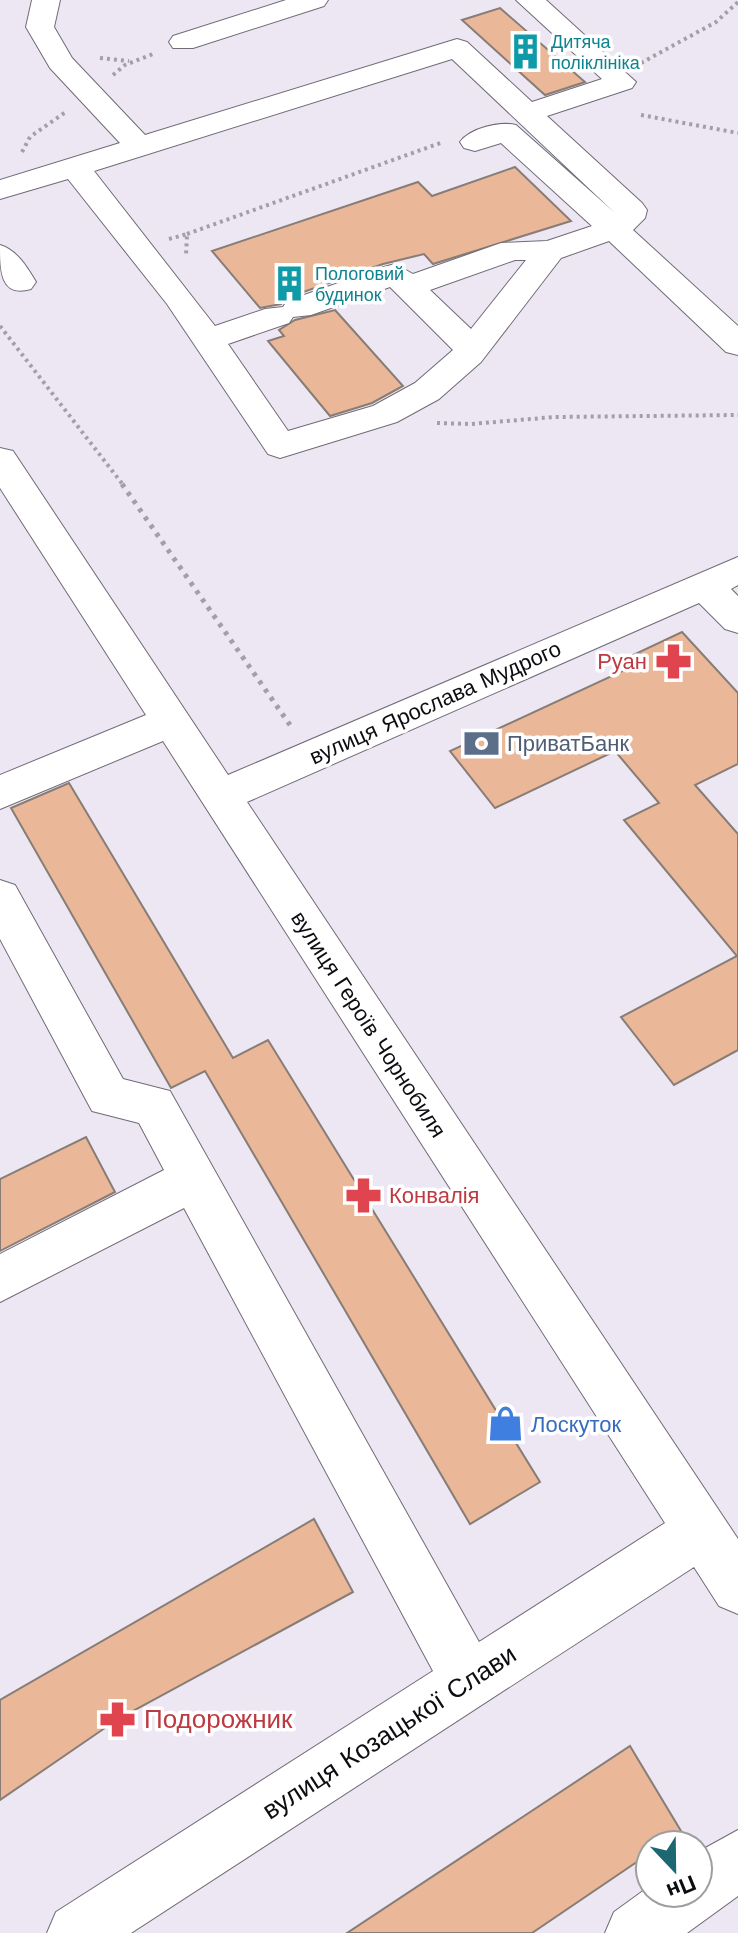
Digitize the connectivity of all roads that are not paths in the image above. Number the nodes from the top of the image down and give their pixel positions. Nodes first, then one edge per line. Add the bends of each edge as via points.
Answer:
1 (46, 0) edge
2 (314, 0) edge
3 (530, 0) edge
4 (183, 42) dead end
5 (526, 113) junction
6 (464, 141) road end
7 (140, 147) junction
8 (75, 167) junction
9 (0, 190) edge
10 (614, 229) junction
11 (550, 251) junction
12 (0, 255) edge
13 (20, 282) dead end
14 (408, 287) junction
15 (207, 340) junction
16 (738, 344) edge
17 (472, 350) junction
18 (0, 460) edge
19 (721, 578) edge
20 (738, 619) edge
21 (170, 721) junction
22 (0, 793) edge
23 (220, 796) junction
24 (0, 898) edge
25 (193, 1179) junction
26 (0, 1279) edge
27 (701, 1531) junction
28 (738, 1587) edge
29 (469, 1680) junction
30 (738, 1860) edge
31 (714, 1877) edge
32 (669, 1909) edge
33 (77, 1933) edge
34 (635, 1933) edge

1 - 7 street via 40,27 60,62
2 - 4 street
3 - 5 street via 622,82
5 - 7 street via 457,48
5 - 10 street via 631,210
6 - 10 street via 505,131
7 - 8 street
8 - 9 street
8 - 15 street via 143,248
10 - 11 street
10 - 16 street
11 - 14 street via 512,250
11 - 17 street
12 - 13 street
14 - 15 street via 395,274
14 - 17 street
15 - 17 street via 280,446 385,414 427,391
18 - 21 street, вулиця Героїв Чорнобиля
19 - 20 street
19 - 23 street, вулиця Ярослава Мудрого
21 - 22 street
21 - 23 street, вулиця Героїв Чорнобиля
23 - 27 street, вулиця Героїв Чорнобиля
24 - 25 street via 108,1096 154,1106
25 - 26 street
25 - 29 street
27 - 28 street, вулиця Героїв Чорнобиля
27 - 29 street, вулиця Козацької Слави
29 - 33 street, вулиця Козацької Слави
30 - 31 street
32 - 34 street

